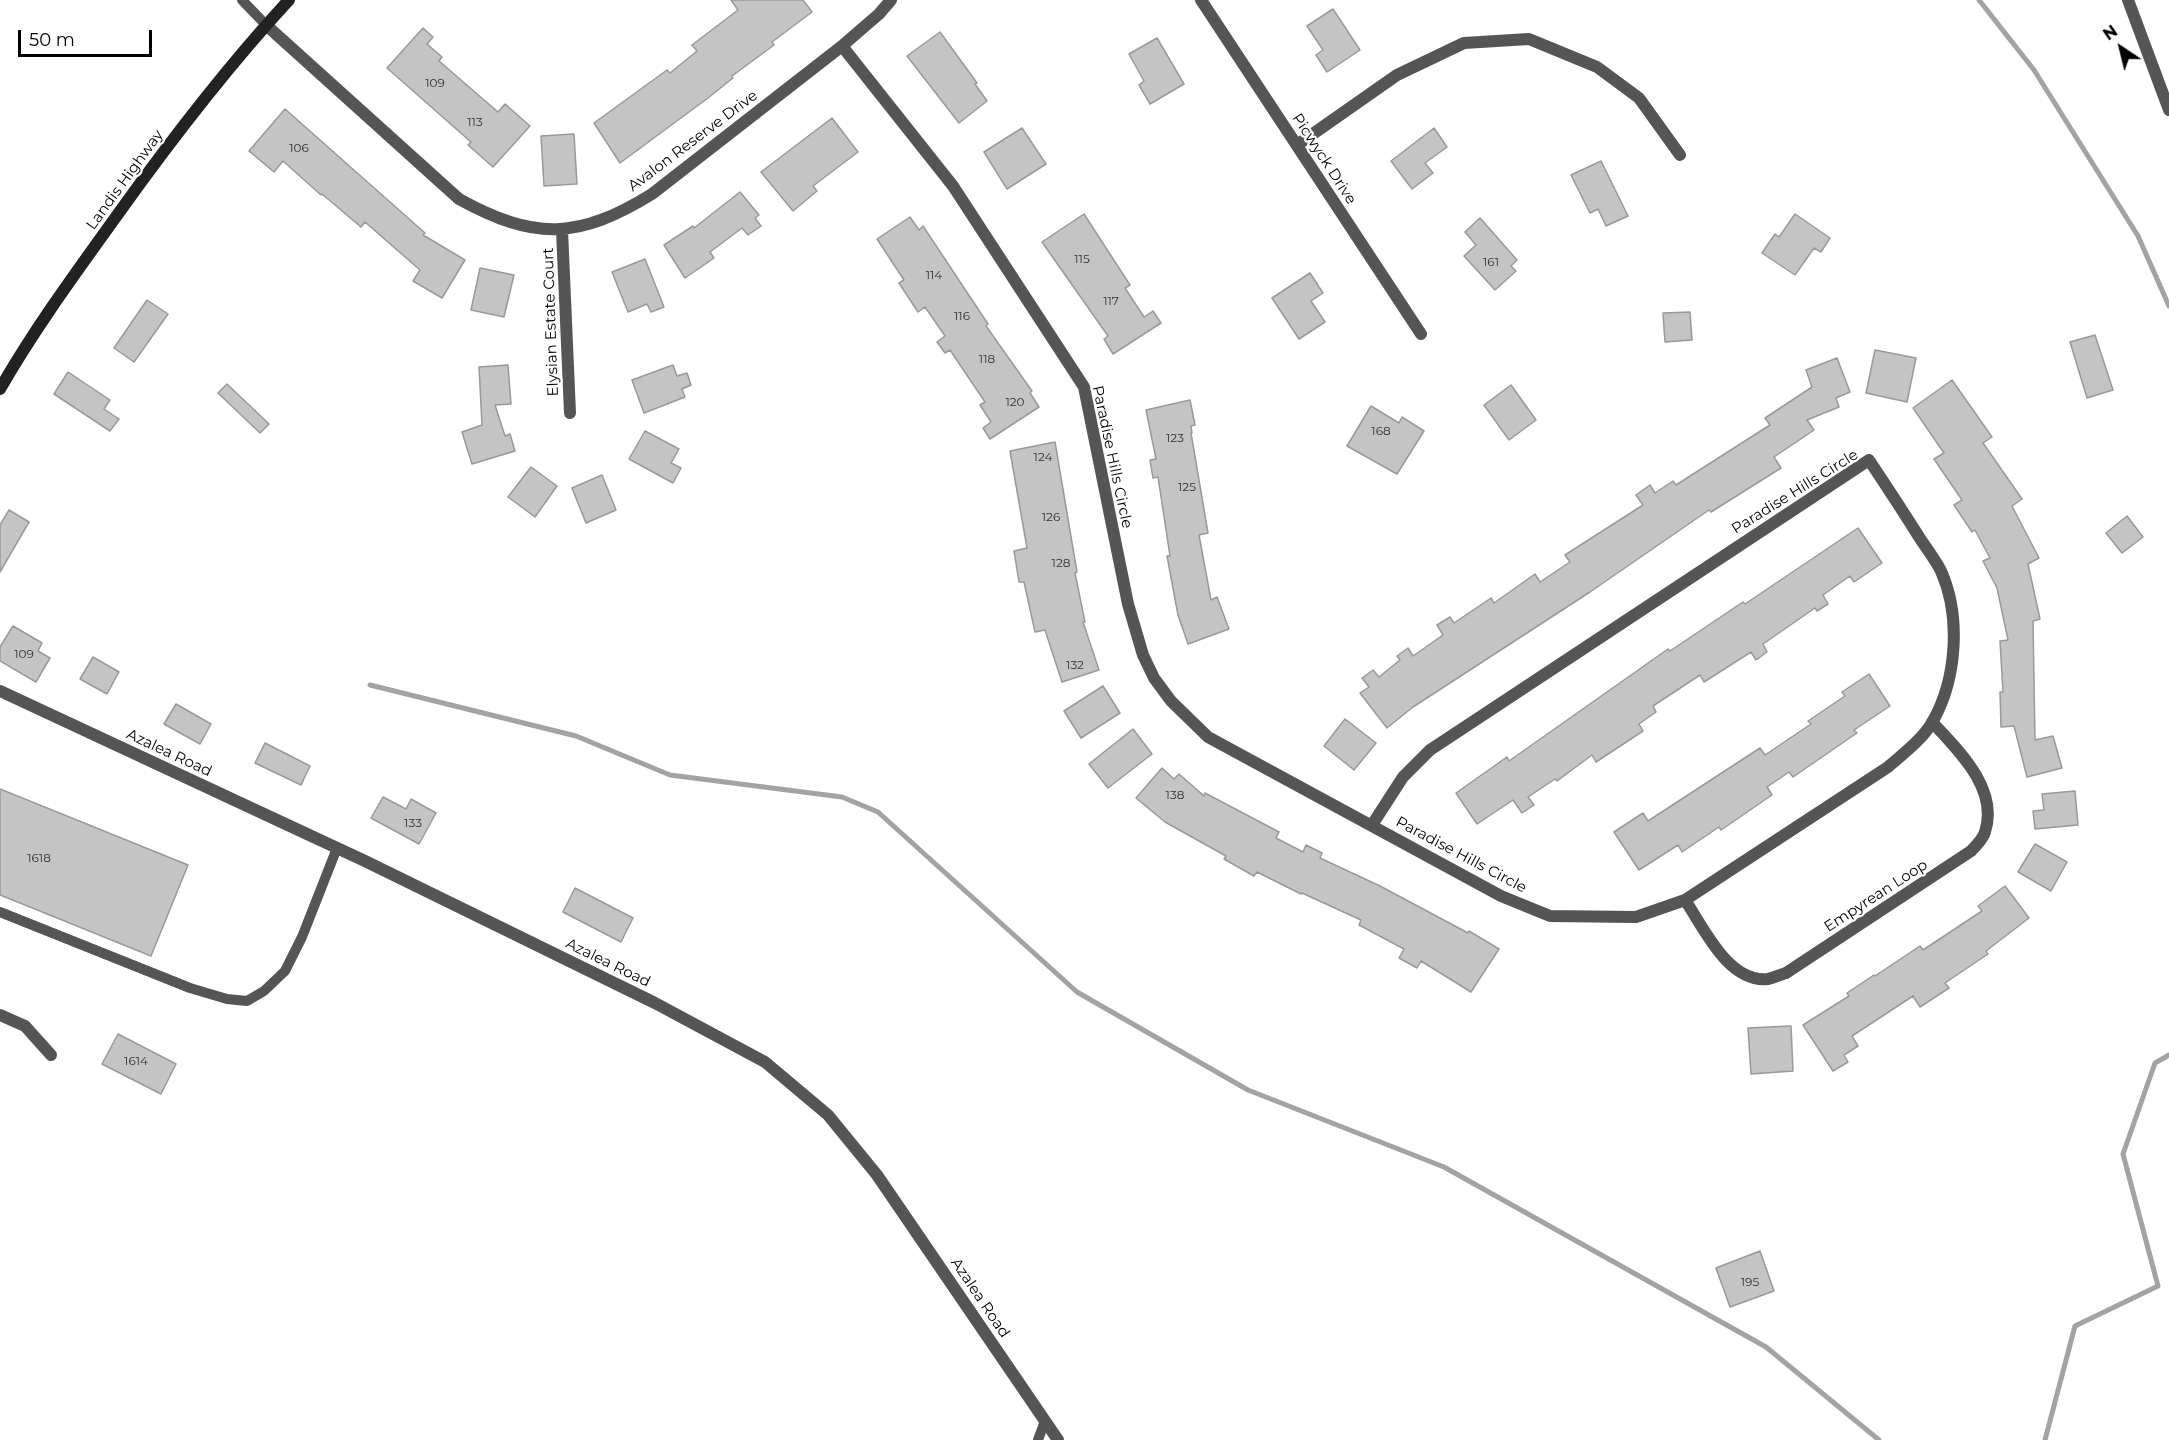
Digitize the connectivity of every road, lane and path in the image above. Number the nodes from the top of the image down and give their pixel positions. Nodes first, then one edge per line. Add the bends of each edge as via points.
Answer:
1 (242, 0) edge
2 (289, 0) edge
3 (891, 0) edge
4 (1201, 0) edge
5 (2128, 0) edge
6 (266, 25) junction
7 (842, 46) junction
8 (2169, 110) edge
9 (1297, 145) junction
10 (1680, 155) dead end
11 (562, 230) junction
12 (1421, 334) dead end
13 (0, 389) edge
14 (570, 413) dead end
15 (0, 691) edge
16 (1932, 722) junction
17 (1372, 825) junction
18 (337, 848) junction
19 (1685, 900) junction
20 (0, 912) edge
21 (0, 1015) edge
22 (51, 1055) dead end
23 (1045, 1421) junction
24 (1038, 1440) edge
25 (1058, 1440) edge

1 - 6 lane
2 - 6 main road, Landis Highway
3 - 7 street, Avalon Reserve Drive
4 - 9 street, Picwyck Drive
5 - 8 street
6 - 11 street, Avalon Reserve Drive via 459,199 486,214 519,225
6 - 13 main road, Landis Highway via 167,146 84,261
7 - 11 street, Avalon Reserve Drive via 652,194 593,224
7 - 17 street, Paradise Hills Circle via 953,186 1084,387 1128,604 1154,678 1208,737
9 - 10 street via 1397,75 1464,43 1529,39 1597,67 1639,98
9 - 12 street, Picwyck Drive
11 - 14 street, Elysian Estate Court
15 - 18 street, Azalea Road
16 - 17 street, Paradise Hills Circle via 1951,667 1954,633 1950,597 1940,571 1869,460 1430,750 1403,777
16 - 19 street, Paradise Hills Circle via 1888,767
16 - 19 street, Empyrean Loop via 1960,752 1982,786 1989,811 1985,835 1971,851 1786,973 1766,979 1742,974 1725,960
17 - 19 street, Paradise Hills Circle via 1501,896 1550,916 1636,917
18 - 20 lane via 285,971 247,1001 190,988
18 - 23 street, Azalea Road via 655,1003 765,1062 828,1115 877,1175
21 - 22 street via 25,1026
23 - 24 lane
23 - 25 street, Azalea Road

